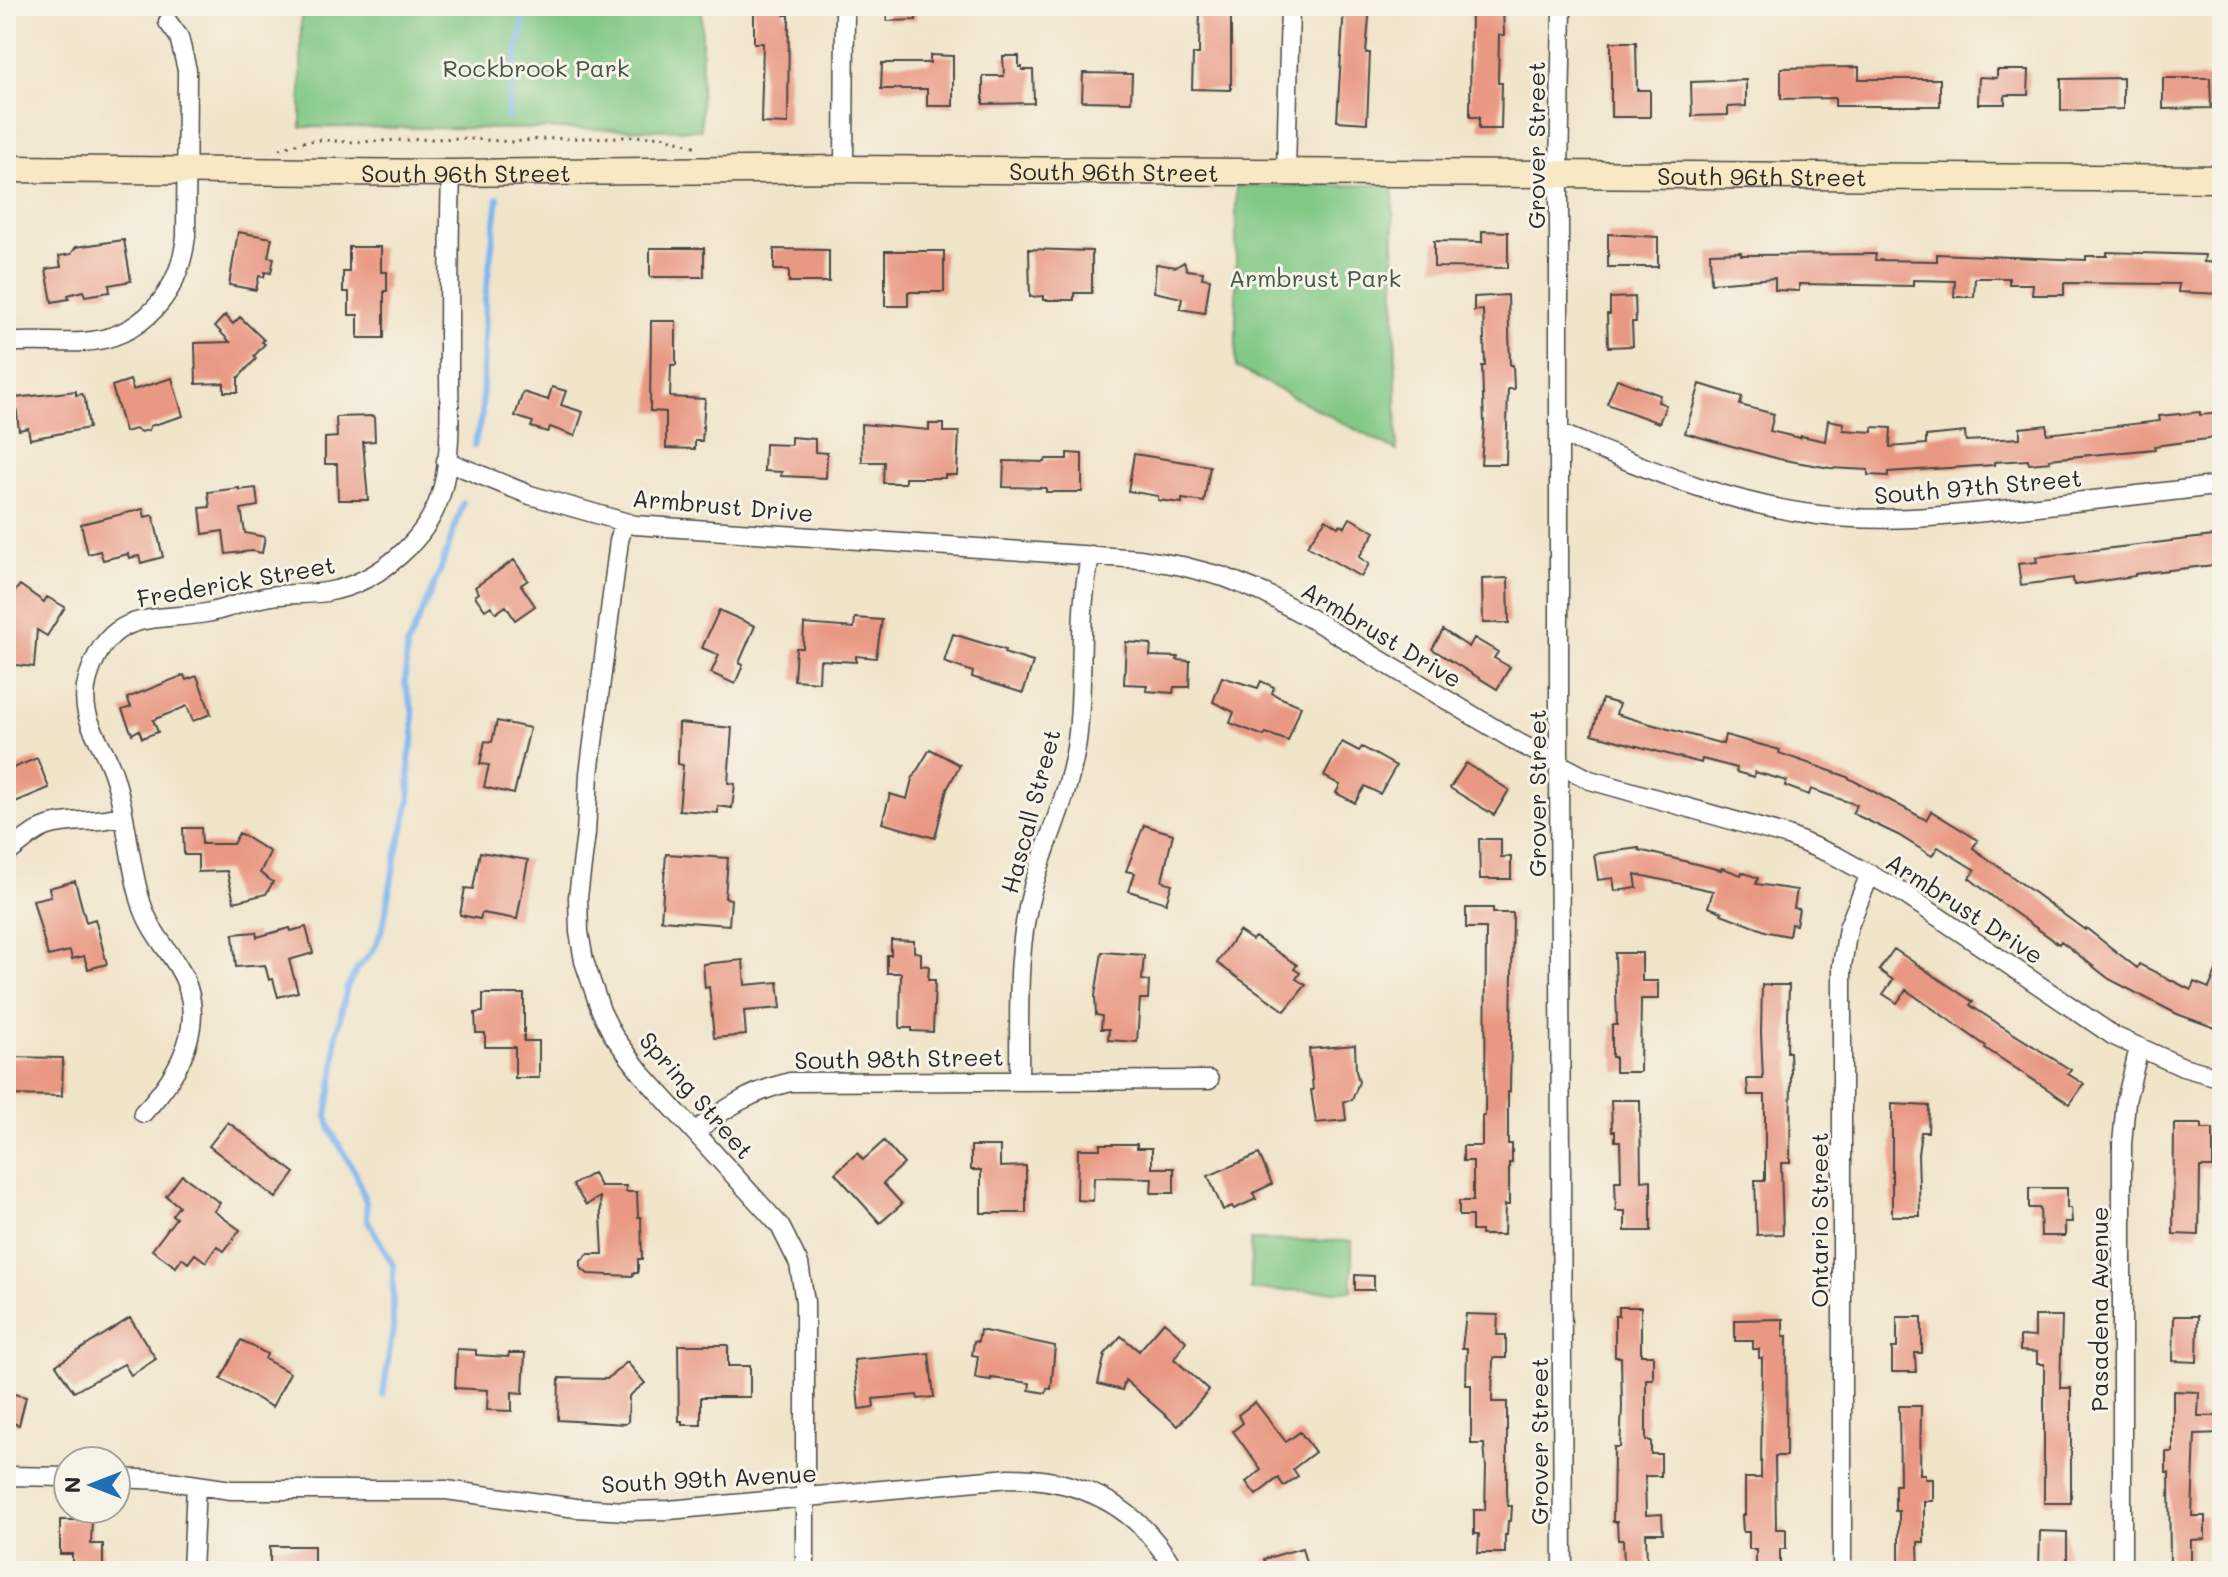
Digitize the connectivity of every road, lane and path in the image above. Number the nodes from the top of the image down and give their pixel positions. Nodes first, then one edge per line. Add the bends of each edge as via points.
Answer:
1 (845, 6) edge
2 (1290, 6) edge
3 (1561, 10) edge
4 (168, 22) dead end
5 (707, 148) dead end
6 (273, 152) dead end
7 (6, 169) edge
8 (844, 169) junction
9 (187, 171) junction
10 (451, 173) junction
11 (1286, 173) junction
12 (1559, 175) junction
13 (2222, 179) edge
14 (6, 343) edge
15 (1559, 433) junction
16 (446, 461) junction
17 (2222, 485) edge
18 (624, 522) junction
19 (1091, 555) junction
20 (1559, 765) junction
21 (123, 815) junction
22 (6, 854) edge
23 (1870, 874) junction
24 (2139, 1048) junction
25 (2222, 1078) edge
26 (1209, 1080) dead end
27 (1019, 1081) junction
28 (143, 1113) dead end
29 (696, 1131) junction
30 (6, 1476) edge
31 (52, 1477) edge
32 (132, 1479) edge
33 (196, 1485) junction
34 (806, 1498) junction
35 (192, 1571) edge
36 (805, 1571) edge
37 (1175, 1571) edge
38 (1563, 1571) edge
39 (1842, 1571) edge
40 (2122, 1571) edge

1 - 8 street
2 - 11 street
3 - 12 street, Grover Street
4 - 9 street via 179,37 187,70
5 - 6 path via 662,136 513,142 320,140
7 - 9 street, South 96th Street
8 - 10 street, South 96th Street
8 - 11 street, South 96th Street
9 - 10 street, South 96th Street
9 - 14 street via 184,256 174,284 157,308 134,327 106,339
10 - 16 street, Frederick Street
11 - 12 street, South 96th Street
12 - 13 street, South 96th Street
12 - 15 street, Grover Street
15 - 17 street, South 97th Street via 1718,493 1778,509 1867,520 1922,520
15 - 20 street, Grover Street
16 - 18 street, Armbrust Drive via 530,495
16 - 21 street, Frederick Street via 443,486 424,526 399,556 359,582 328,592 145,619 112,635 94,660 85,700 93,733 117,784
18 - 19 street, Armbrust Drive
18 - 29 street, Spring Street via 589,774 579,932 591,987 613,1035
19 - 20 street, Armbrust Drive via 1182,566 1264,593
19 - 27 street, Hascall Street via 1076,751 1023,936
20 - 23 street, Armbrust Drive via 1590,780 1788,836
20 - 38 street, Grover Street
21 - 22 street via 47,826
21 - 28 street, Frederick Street via 147,923 178,966 191,1001 187,1050
23 - 24 street, Armbrust Drive
23 - 39 street, Ontario Street via 1848,928 1842,966
24 - 25 street, Armbrust Drive
24 - 40 street, Pasadena Avenue via 2122,1144
26 - 27 street, South 98th Street
27 - 29 street, South 98th Street via 790,1082 743,1097
29 - 34 street, Spring Street via 780,1226 799,1264 805,1302
30 - 31 street
32 - 33 street, South 99th Avenue
33 - 34 street, South 99th Avenue via 231,1490 446,1490 626,1511
33 - 35 street
34 - 36 street, Spring Street
34 - 37 street, South 99th Avenue via 1009,1478 1065,1483 1122,1510 1158,1544

